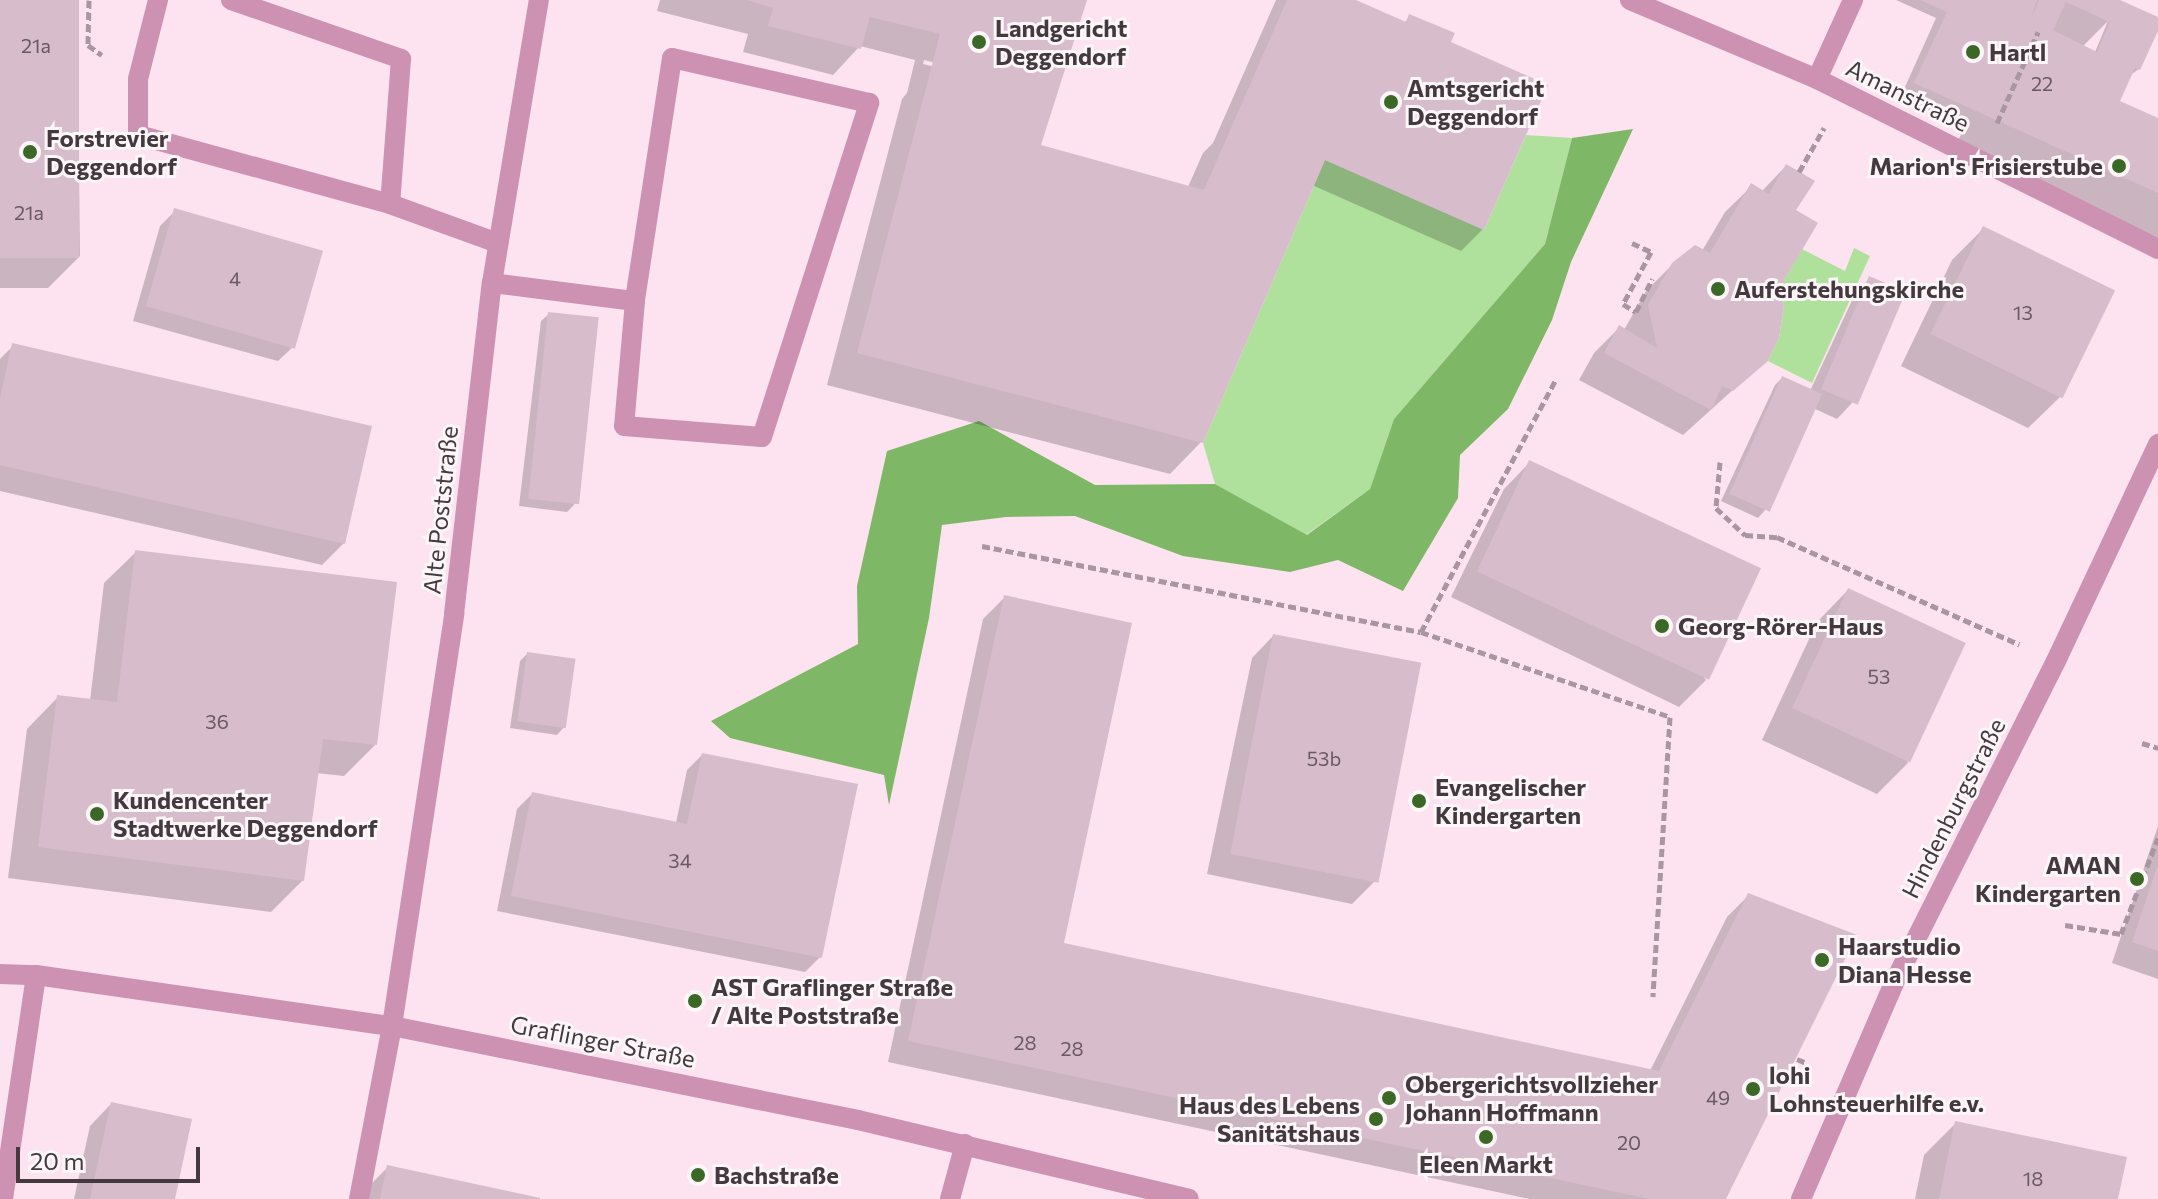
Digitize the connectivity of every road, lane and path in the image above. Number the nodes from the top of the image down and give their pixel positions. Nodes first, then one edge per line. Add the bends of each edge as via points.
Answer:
1 (158, 0) edge
2 (231, 0) edge
3 (539, 0) edge
4 (1630, 0) edge
5 (1853, 0) edge
6 (2038, 32) dead end
7 (1817, 79) junction
8 (1981, 160) junction
9 (390, 204) junction
10 (498, 243) junction
11 (1632, 243) dead end
12 (2158, 249) edge
13 (1652, 279) dead end
14 (492, 283) junction
15 (635, 301) junction
16 (1555, 381) dead end
17 (2158, 444) edge
18 (1720, 462) dead end
19 (982, 546) dead end
20 (1421, 632) junction
21 (2009, 639) dead end
22 (2142, 743) dead end
23 (2158, 748) edge
24 (2158, 838) edge
25 (2065, 925) dead end
26 (0, 974) edge
27 (36, 975) junction
28 (1653, 996) dead end
29 (392, 1026) junction
30 (1797, 1059) dead end
31 (1804, 1062) dead end
32 (965, 1144) junction
33 (3, 1199) edge
34 (359, 1199) edge
35 (950, 1199) edge
36 (1189, 1199) edge
37 (1801, 1199) edge

1 - 9 street via 138,79 138,135
2 - 9 street via 401,59
3 - 10 street, Alte Poststraße
4 - 7 street, Amanstraße
5 - 7 street
6 - 8 path
7 - 8 street, Amanstraße
8 - 12 street, Amanstraße
9 - 10 street
10 - 14 street, Alte Poststraße
11 - 13 path via 1651,252 1623,304 1636,312
14 - 15 street
14 - 29 street, Alte Poststraße via 454,614
15 - 15 street via 624,426 762,437 869,103 672,58
16 - 20 path
17 - 37 street, Hindenburgstraße via 1893,985
18 - 21 path via 1716,508 1745,535 1777,537
19 - 20 path
20 - 28 path via 1670,717
22 - 23 path
24 - 25 path via 2121,934
26 - 27 street, Graflinger Straße
27 - 29 street, Graflinger Straße
27 - 33 street
29 - 32 street, Graflinger Straße
29 - 34 street, Alte Poststraße
30 - 31 path
32 - 35 street
32 - 36 street, Graflinger Straße

